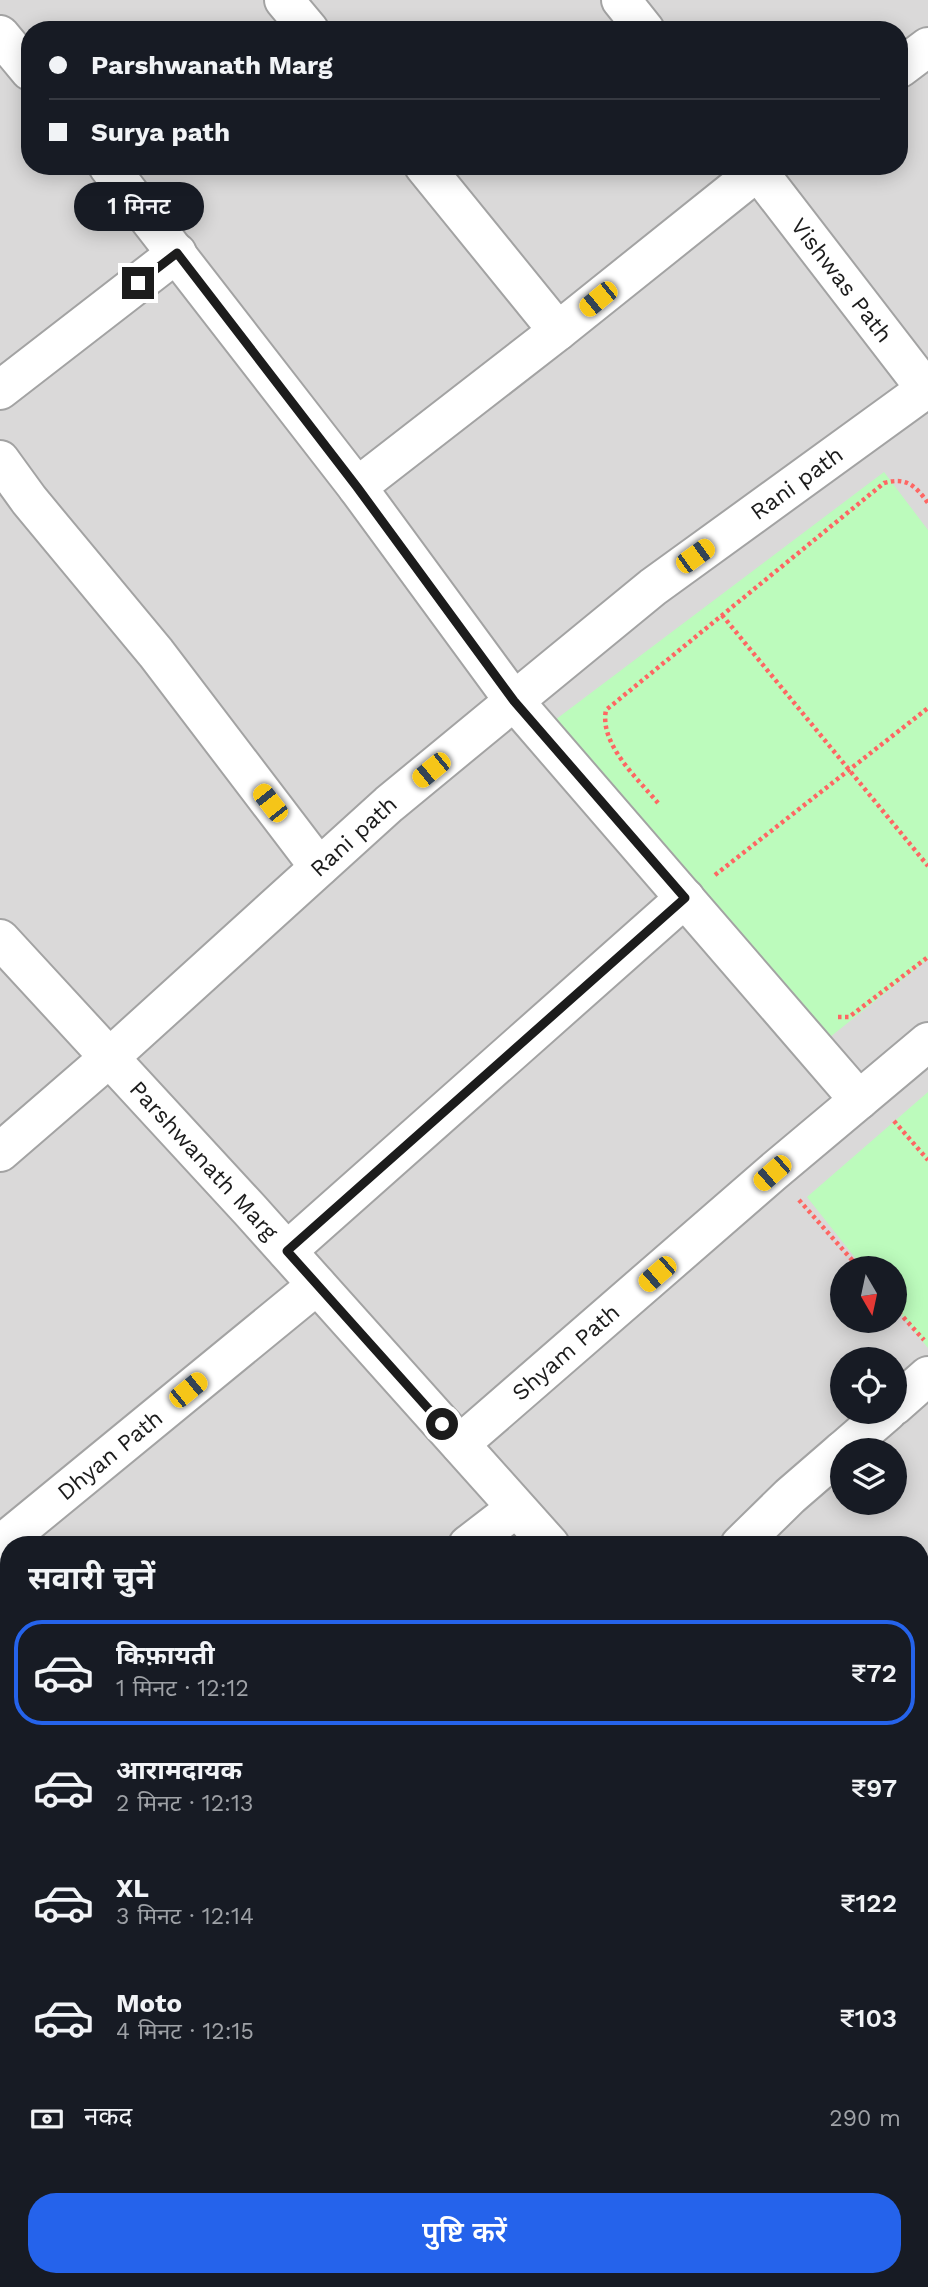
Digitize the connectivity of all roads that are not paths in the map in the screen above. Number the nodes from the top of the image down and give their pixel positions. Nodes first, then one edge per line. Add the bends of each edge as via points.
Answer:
1 (284, 0) edge
2 (621, 0) edge
3 (302, 21) edge
4 (638, 21) edge
5 (0, 35) edge
6 (928, 47) edge
7 (21, 60) edge
8 (908, 62) edge
9 (115, 175) edge
10 (431, 175) edge
11 (750, 175) edge
12 (764, 175) edge
13 (177, 253) junction
14 (558, 331) junction
15 (0, 390) edge
16 (927, 390) edge
17 (0, 460) edge
18 (357, 487) junction
19 (514, 701) junction
20 (319, 867) junction
21 (685, 898) junction
22 (0, 939) edge
23 (928, 1042) edge
24 (110, 1057) junction
25 (859, 1100) junction
26 (0, 1152) edge
27 (287, 1251) junction
28 (317, 1284) junction
29 (928, 1376) edge
30 (907, 1395) edge
31 (873, 1424) edge
32 (857, 1438) edge
33 (460, 1444) junction
34 (830, 1461) edge
35 (516, 1508) junction
36 (11, 1536) edge
37 (480, 1536) edge
38 (542, 1536) edge
39 (749, 1536) edge

1 - 3 street
2 - 4 street
5 - 7 street
6 - 8 street
9 - 13 street
10 - 14 street
11 - 14 street
12 - 16 street, Vishwas Path
13 - 15 street
13 - 18 street
14 - 18 street
16 - 19 street, Rani path via 653,587
17 - 20 street via 156,653
18 - 19 street
19 - 20 street, Rani path
19 - 21 street
20 - 24 street, Rani path
21 - 25 street
21 - 27 street
22 - 24 street, Parshwanath Marg
23 - 25 street, Shyam Path
24 - 26 street, Rani path
24 - 27 street, Parshwanath Marg
25 - 33 street, Shyam Path
27 - 28 street, Parshwanath Marg
28 - 33 street, Parshwanath Marg
28 - 36 street, Dhyan Path
29 - 30 street
31 - 32 street
33 - 35 street, Parshwanath Marg
34 - 39 street
35 - 37 street
35 - 38 street, Parshwanath Marg

